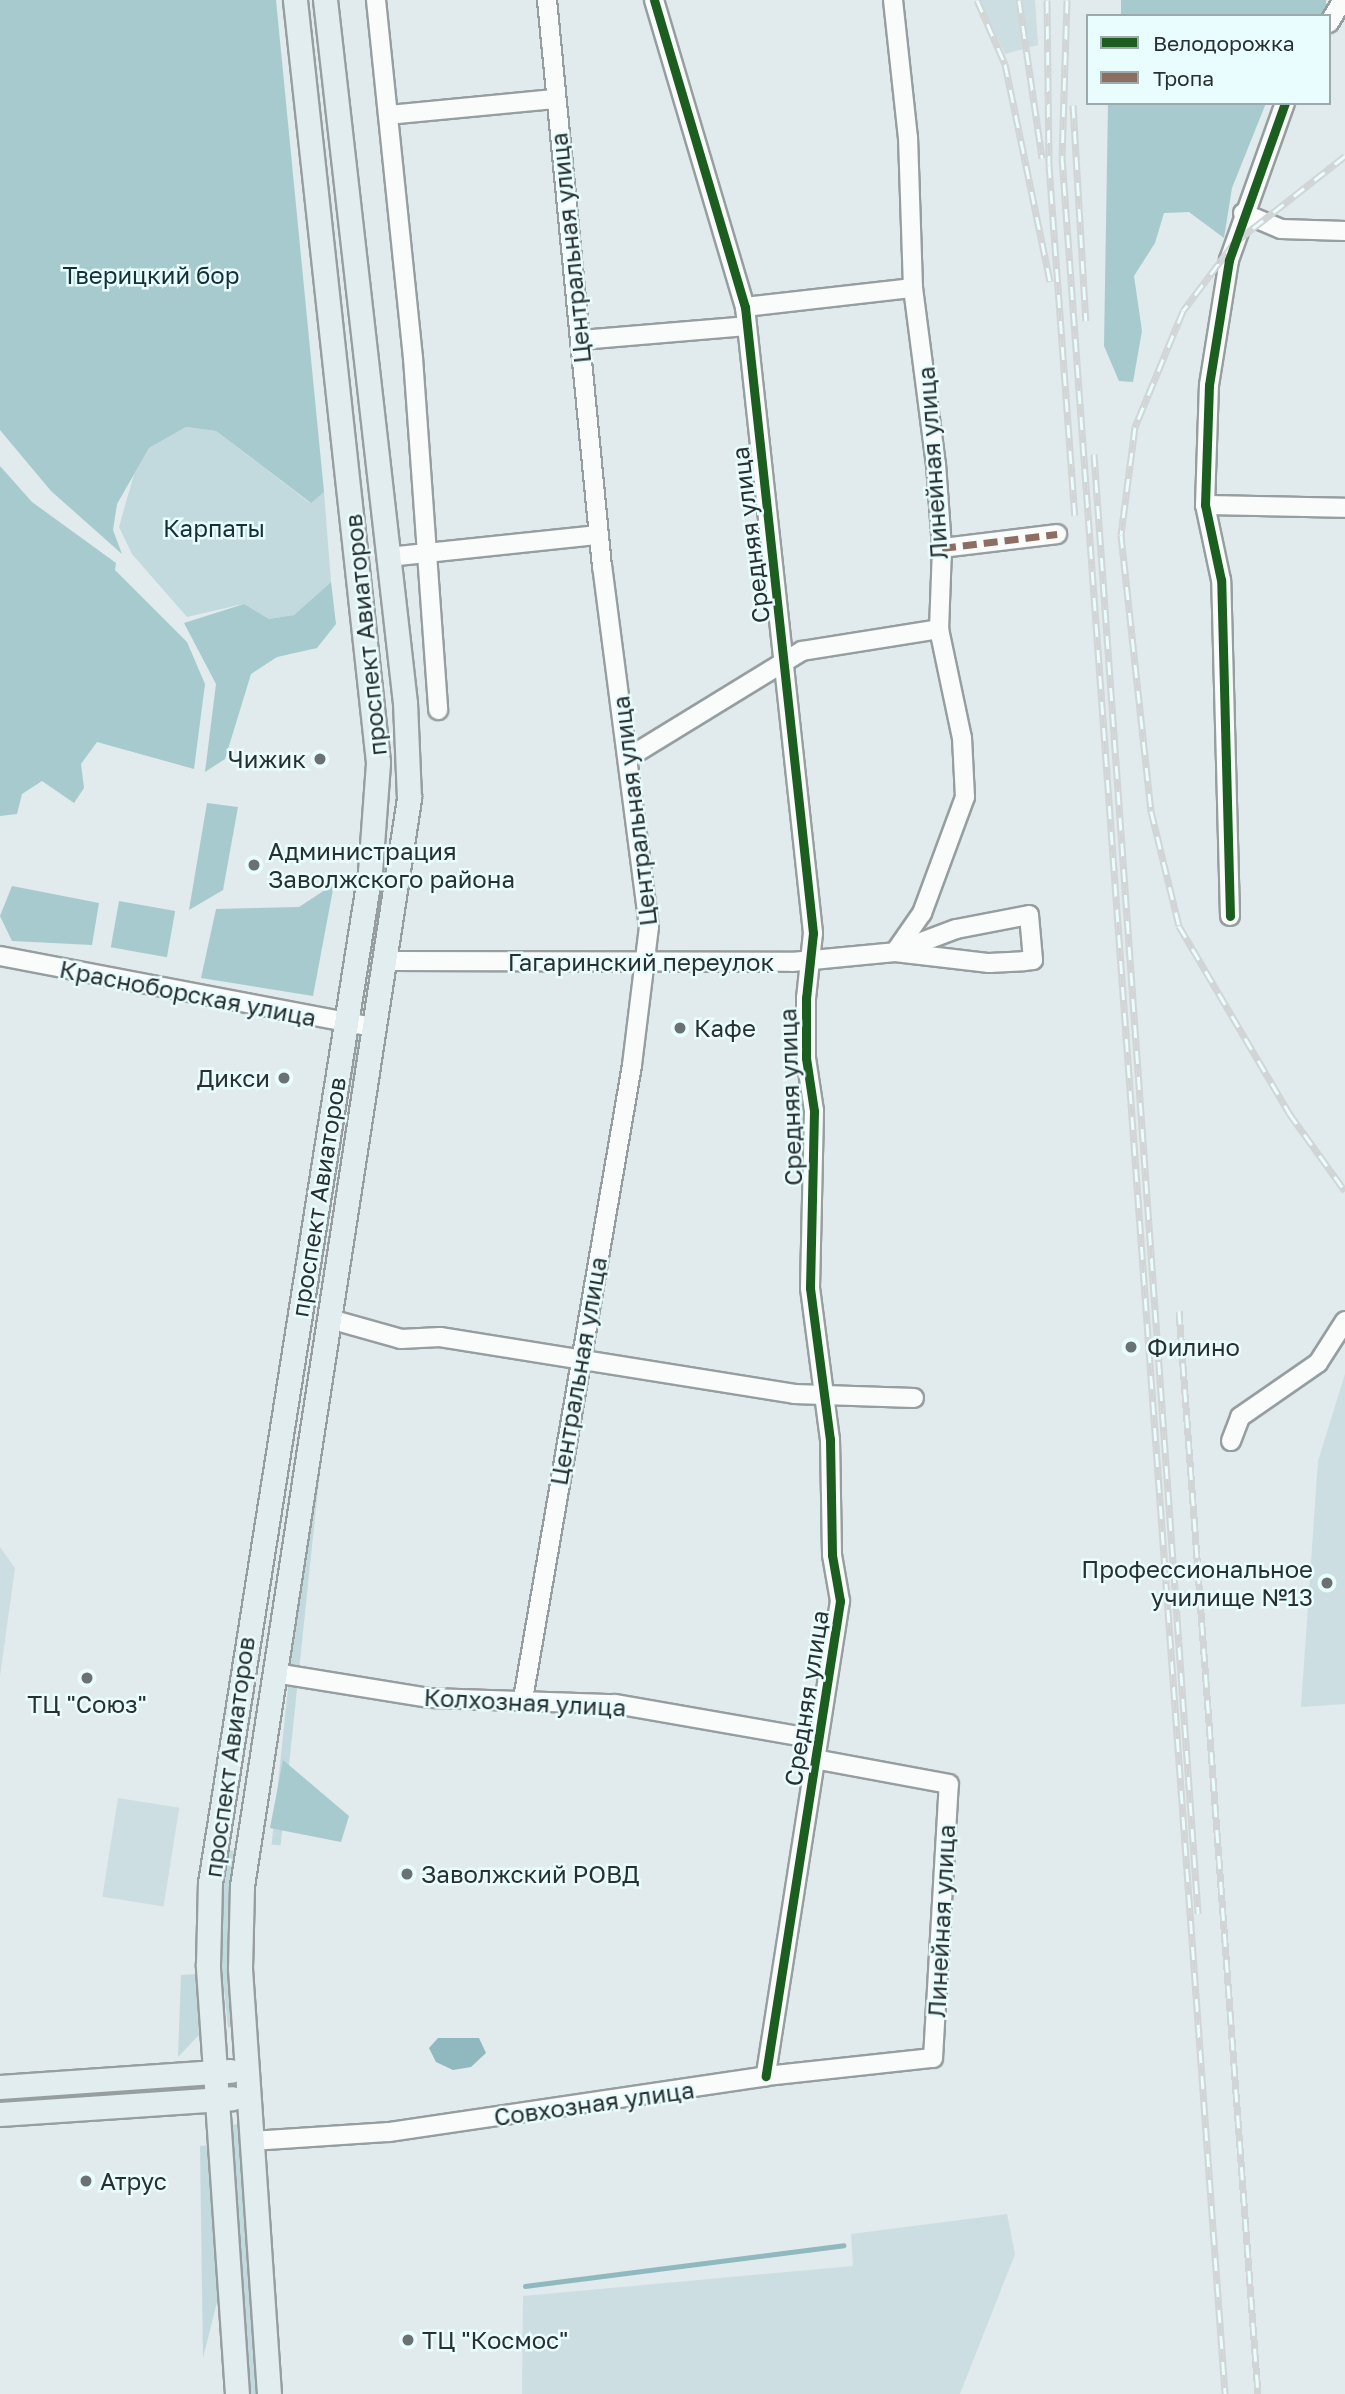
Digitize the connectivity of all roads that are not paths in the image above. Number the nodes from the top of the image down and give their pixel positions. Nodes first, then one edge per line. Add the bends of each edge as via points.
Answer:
1 (295, 0) edge
2 (325, 0) edge
3 (376, 0) edge
4 (547, 0) edge
5 (653, 0) edge
6 (893, 0) edge
7 (1343, 0) edge
8 (1331, 20) edge
9 (553, 99) junction
10 (1284, 105) edge
11 (388, 115) junction
12 (1242, 213) junction
13 (1345, 231) edge
14 (914, 288) junction
15 (744, 307) junction
16 (746, 326) junction
17 (581, 340) junction
18 (1205, 505) junction
19 (1345, 508) edge
20 (1057, 534) dead end
21 (599, 535) junction
22 (942, 548) junction
23 (428, 553) junction
24 (388, 557) junction
25 (939, 629) junction
26 (784, 660) junction
27 (438, 710) dead end
28 (629, 757) junction
29 (370, 872) junction
30 (401, 877) junction
31 (1230, 916) dead end
32 (895, 952) junction
33 (0, 956) edge
34 (386, 961) junction
35 (811, 961) junction
36 (648, 964) junction
37 (346, 1023) junction
38 (376, 1028) junction
39 (330, 1319) junction
40 (1345, 1321) edge
41 (580, 1359) junction
42 (822, 1396) junction
43 (914, 1398) dead end
44 (1231, 1441) dead end
45 (275, 1673) junction
46 (523, 1699) junction
47 (816, 1739) junction
48 (814, 1759) junction
49 (933, 2058) joint
50 (248, 2069) junction
51 (216, 2072) junction
52 (766, 2076) junction
53 (0, 2087) edge
54 (250, 2097) junction
55 (218, 2099) junction
56 (0, 2114) edge
57 (253, 2141) junction
58 (237, 2394) edge
59 (269, 2394) edge

1 - 29 main road, проспект Авиаторов via 376,712
2 - 24 main road, проспект Авиаторов
3 - 11 street
4 - 9 street, Центральная улица
5 - 15 street, Средняя улица
6 - 14 street, Линейная улица via 908,137
7 - 8 street
9 - 11 street
9 - 17 street, Центральная улица
10 - 12 street
11 - 23 street
12 - 13 street via 1281,229
12 - 18 street via 1214,330
14 - 15 street
14 - 22 street, Линейная улица via 928,381
15 - 16 street, Средняя улица
16 - 17 street
16 - 26 street, Средняя улица
17 - 21 street, Центральная улица
18 - 19 street
18 - 31 street via 1221,580
20 - 22 street
21 - 23 street
21 - 28 street, Центральная улица
22 - 25 street, Линейная улица
23 - 24 street
23 - 27 street
24 - 30 main road, проспект Авиаторов via 409,785
25 - 26 street via 840,642
25 - 32 street, Линейная улица via 962,738 965,797 922,913
26 - 28 street
26 - 35 street, Средняя улица via 810,892
28 - 36 street, Центральная улица via 644,863
29 - 30 street
29 - 37 main road, проспект Авиаторов
30 - 34 main road, проспект Авиаторов
32 - 32 street, Гагаринский переулок via 989,963 1033,960 1029,915 956,929
32 - 35 street, Гагаринский переулок
33 - 37 street, Красноборская улица
34 - 36 street, Гагаринский переулок
34 - 38 main road, проспект Авиаторов
35 - 36 street, Гагаринский переулок
35 - 42 street, Средняя улица via 806,1034 814,1111 810,1288
36 - 41 street, Центральная улица
37 - 38 street, Красноборская улица
37 - 51 main road, проспект Авиаторов via 210,1883 208,1964
38 - 39 main road, проспект Авиаторов
39 - 41 street via 401,1339 440,1337
39 - 45 main road, проспект Авиаторов
40 - 44 street via 1318,1363 1240,1417
41 - 42 street
41 - 46 street, Центральная улица
42 - 43 street
42 - 47 street, Средняя улица via 833,1474 832,1555 840,1601
45 - 46 street, Колхозная улица via 430,1698
45 - 50 main road, проспект Авиаторов via 243,1886 240,1968
46 - 47 street, Колхозная улица via 615,1704
47 - 48 street, Средняя улица
48 - 49 street, Линейная улица via 949,1784
48 - 52 street, Средняя улица via 801,1879
49 - 52 street, Совхозная улица
50 - 51 main road
50 - 54 main road, проспект Авиаторов
51 - 53 main road
51 - 55 main road, проспект Авиаторов
52 - 57 street, Совхозная улица via 389,2132
54 - 55 main road
54 - 57 main road, проспект Авиаторов
55 - 56 main road
55 - 58 main road, проспект Авиаторов
57 - 59 main road, проспект Авиаторов

